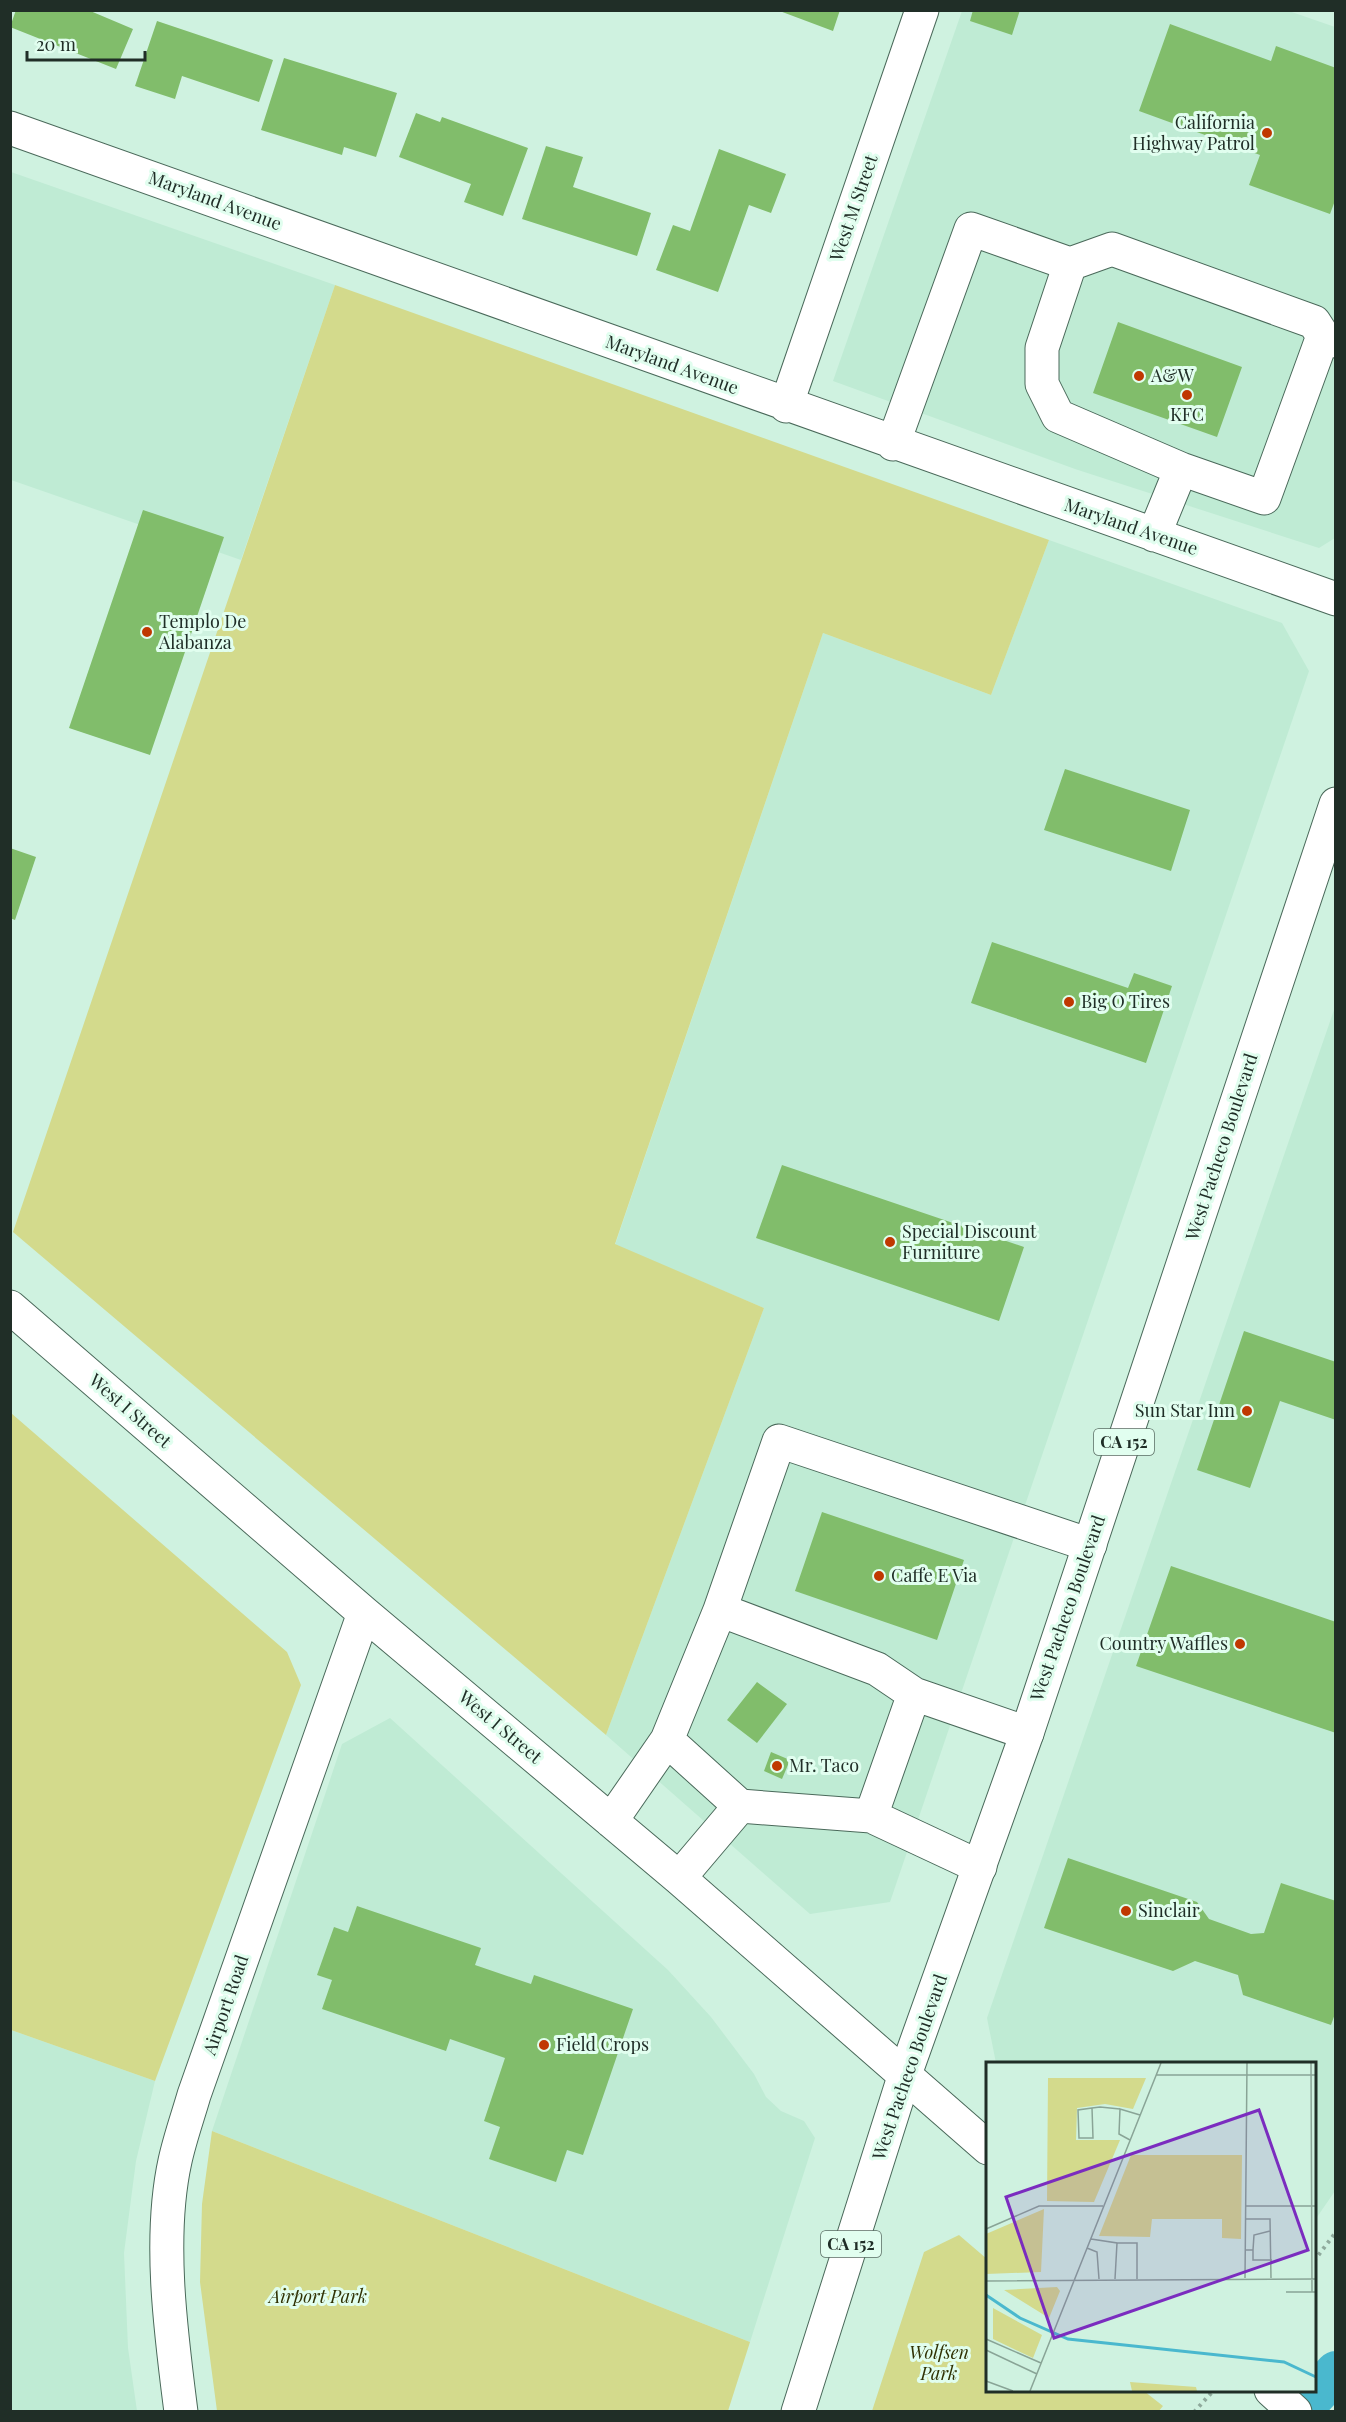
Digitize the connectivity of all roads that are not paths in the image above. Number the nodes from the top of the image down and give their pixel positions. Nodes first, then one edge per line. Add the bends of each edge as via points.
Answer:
1 (922, 10) edge
2 (10, 128) edge
3 (1070, 264) junction
4 (1329, 339) edge
5 (786, 406) junction
6 (893, 444) junction
7 (1176, 467) junction
8 (1154, 535) junction
9 (1335, 599) edge
10 (1335, 804) edge
11 (10, 1307) edge
12 (1090, 1545) junction
13 (720, 1610) junction
14 (364, 1613) junction
15 (914, 1694) junction
16 (1027, 1733) junction
17 (668, 1740) junction
18 (740, 1806) junction
19 (871, 1816) junction
20 (611, 1821) junction
21 (980, 1868) junction
22 (679, 1878) junction
23 (904, 2077) junction
24 (986, 2147) edge
25 (1272, 2392) edge
26 (181, 2412) edge
27 (798, 2412) edge
28 (1295, 2412) edge

1 - 5 main road, West M Street
2 - 5 main road, Maryland Avenue
3 - 4 main road via 1112,249 1314,322
3 - 6 main road via 971,229
3 - 7 main road via 1042,348 1042,384 1051,403 1058,416
4 - 7 main road via 1264,498
5 - 6 main road, Maryland Avenue
6 - 8 main road, Maryland Avenue
7 - 8 main road
8 - 9 main road, Maryland Avenue
10 - 12 main road, West Pacheco Boulevard / CA 152
11 - 14 main road, West I Street
12 - 13 main road via 779,1441
12 - 16 main road, West Pacheco Boulevard / CA 152
13 - 15 main road via 877,1669
13 - 17 main road
14 - 20 main road, West I Street
14 - 26 main road, Airport Road via 194,2095 174,2162 168,2224 168,2287
15 - 16 main road
15 - 19 main road
16 - 21 main road, West Pacheco Boulevard / CA 152
17 - 18 main road
17 - 20 main road
18 - 19 main road
18 - 22 main road
19 - 21 main road
20 - 22 main road, West I Street
21 - 23 main road, West Pacheco Boulevard / CA 152
22 - 23 main road, West I Street
23 - 24 main road, West I Street
23 - 27 main road, West Pacheco Boulevard / CA 152
25 - 28 main road

